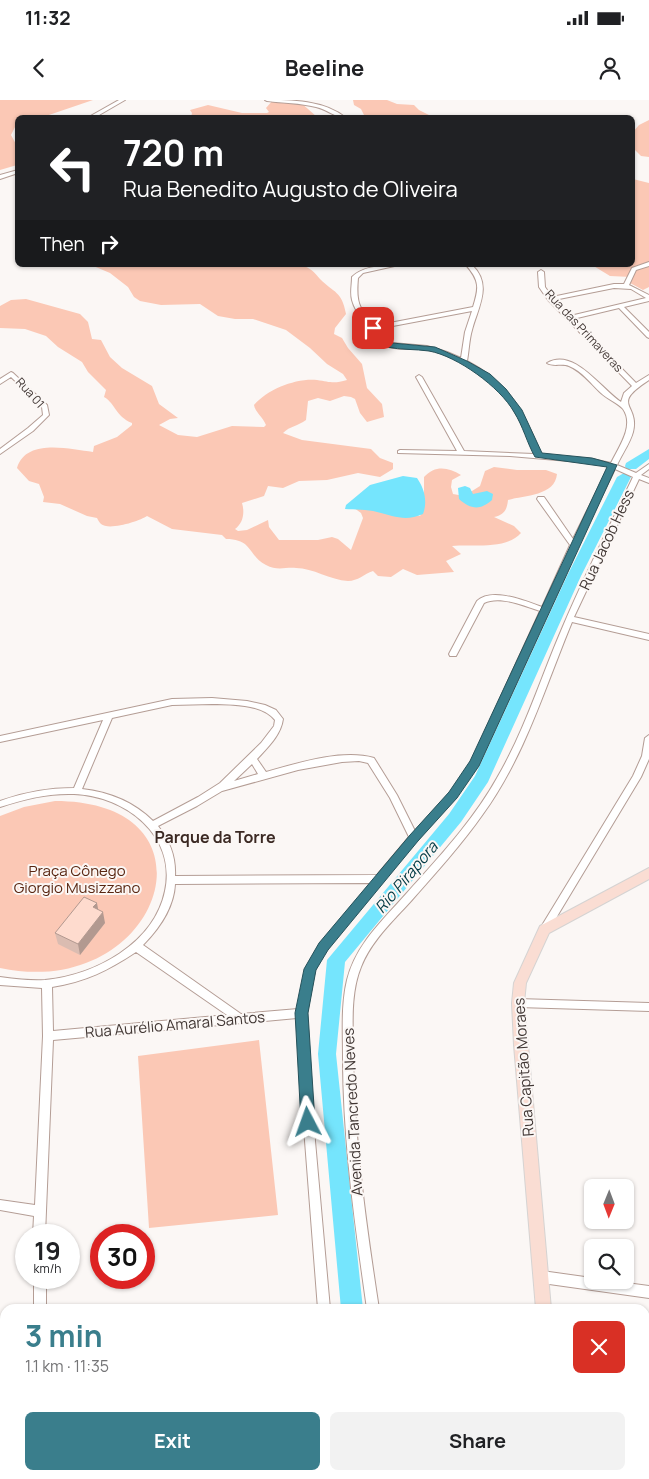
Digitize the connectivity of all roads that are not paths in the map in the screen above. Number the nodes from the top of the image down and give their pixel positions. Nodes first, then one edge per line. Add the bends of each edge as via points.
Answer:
1 (123, 100) edge
2 (267, 100) edge
3 (95, 115) edge
4 (341, 115) edge
5 (15, 172) edge
6 (0, 177) edge
7 (649, 264) edge
8 (386, 267) edge
9 (472, 267) edge
10 (541, 272) dead end
11 (626, 286) junction
12 (550, 298) junction
13 (649, 298) edge
14 (620, 306) junction
15 (474, 309) junction
16 (570, 318) junction
17 (373, 328) junction
18 (649, 336) edge
19 (464, 362) junction
20 (550, 363) dead end
21 (419, 377) dead end
22 (649, 377) edge
23 (0, 382) edge
24 (636, 386) junction
25 (627, 408) junction
26 (0, 452) edge
27 (400, 452) dead end
28 (461, 452) junction
29 (538, 455) junction
30 (612, 465) junction
31 (649, 466) edge
32 (637, 475) junction
33 (649, 481) edge
34 (541, 499) dead end
35 (574, 545) junction
36 (544, 610) junction
37 (570, 619) junction
38 (649, 637) edge
39 (454, 654) dead end
40 (109, 716) junction
41 (649, 738) edge
42 (0, 739) edge
43 (252, 758) junction
44 (646, 765) edge
45 (264, 776) junction
46 (218, 789) junction
47 (77, 791) junction
48 (0, 804) edge
49 (153, 825) junction
50 (414, 838) junction
51 (649, 873) edge
52 (379, 879) junction
53 (172, 880) junction
54 (544, 930) junction
55 (136, 946) junction
56 (0, 980) edge
57 (47, 984) junction
58 (518, 1002) junction
59 (649, 1007) edge
60 (302, 1013) junction
61 (240, 1019) junction
62 (48, 1036) junction
63 (0, 1205) edge
64 (39, 1210) junction
65 (40, 1224) edge
66 (542, 1277) junction
67 (40, 1289) edge
68 (649, 1292) edge
69 (40, 1304) edge
70 (324, 1304) edge
71 (372, 1304) edge
72 (544, 1304) edge

1 - 3 street
2 - 4 street via 322,104
5 - 6 street
7 - 11 street via 634,269
8 - 17 street via 361,272 355,277 356,304
9 - 15 street via 477,273 481,291
10 - 12 street, Rua das Primaveras via 542,287
11 - 12 street
11 - 13 street
12 - 16 street, Rua das Primaveras
13 - 14 street
14 - 16 street
14 - 18 street
15 - 17 street
15 - 19 street
16 - 24 street, Rua das Primaveras
17 - 19 street via 390,346 432,349
19 - 29 street via 503,391 518,410
20 - 25 street via 574,364 609,397
21 - 28 street
22 - 24 street
23 - 26 street, Rua 01 via 11,374 45,406 46,415
24 - 25 street via 625,398
25 - 30 street via 631,421 629,433
27 - 28 street
28 - 29 street
29 - 30 street
30 - 32 street
30 - 35 street
31 - 32 street, Rua Jacob Hess
32 - 33 street
32 - 37 street, Rua Jacob Hess
34 - 35 street
35 - 36 street
36 - 39 street via 498,597 484,598
36 - 50 street via 475,763 453,795
37 - 38 street
37 - 71 street, Avenida Tancredo Neves via 501,780 477,817 362,953 352,979 348,1072 354,1179
40 - 42 street
40 - 43 street via 172,702 201,700 262,708 279,719 278,728
40 - 47 street
41 - 44 street, Rua Capitão Moraes
43 - 45 street
43 - 46 street
44 - 54 street, Rua Capitão Moraes
45 - 46 street
45 - 50 street via 355,756 365,757 371,760 394,798
46 - 49 street
47 - 48 street via 31,794
47 - 49 street via 126,805
49 - 53 street via 168,851
50 - 52 street
51 - 54 main road
52 - 53 street
52 - 60 street via 314,962
53 - 55 street via 156,924
54 - 58 main road, Rua Capitão Moraes via 520,982
55 - 57 street via 93,973
55 - 61 street
56 - 57 street
57 - 62 street
58 - 59 street
58 - 66 main road, Rua Capitão Moraes
60 - 61 street, Rua Aurélio Amaral Santos
60 - 70 street
61 - 62 street, Rua Aurélio Amaral Santos
62 - 64 street
63 - 64 street
64 - 65 street
66 - 68 street
66 - 72 main road, Rua Capitão Moraes
67 - 69 street

